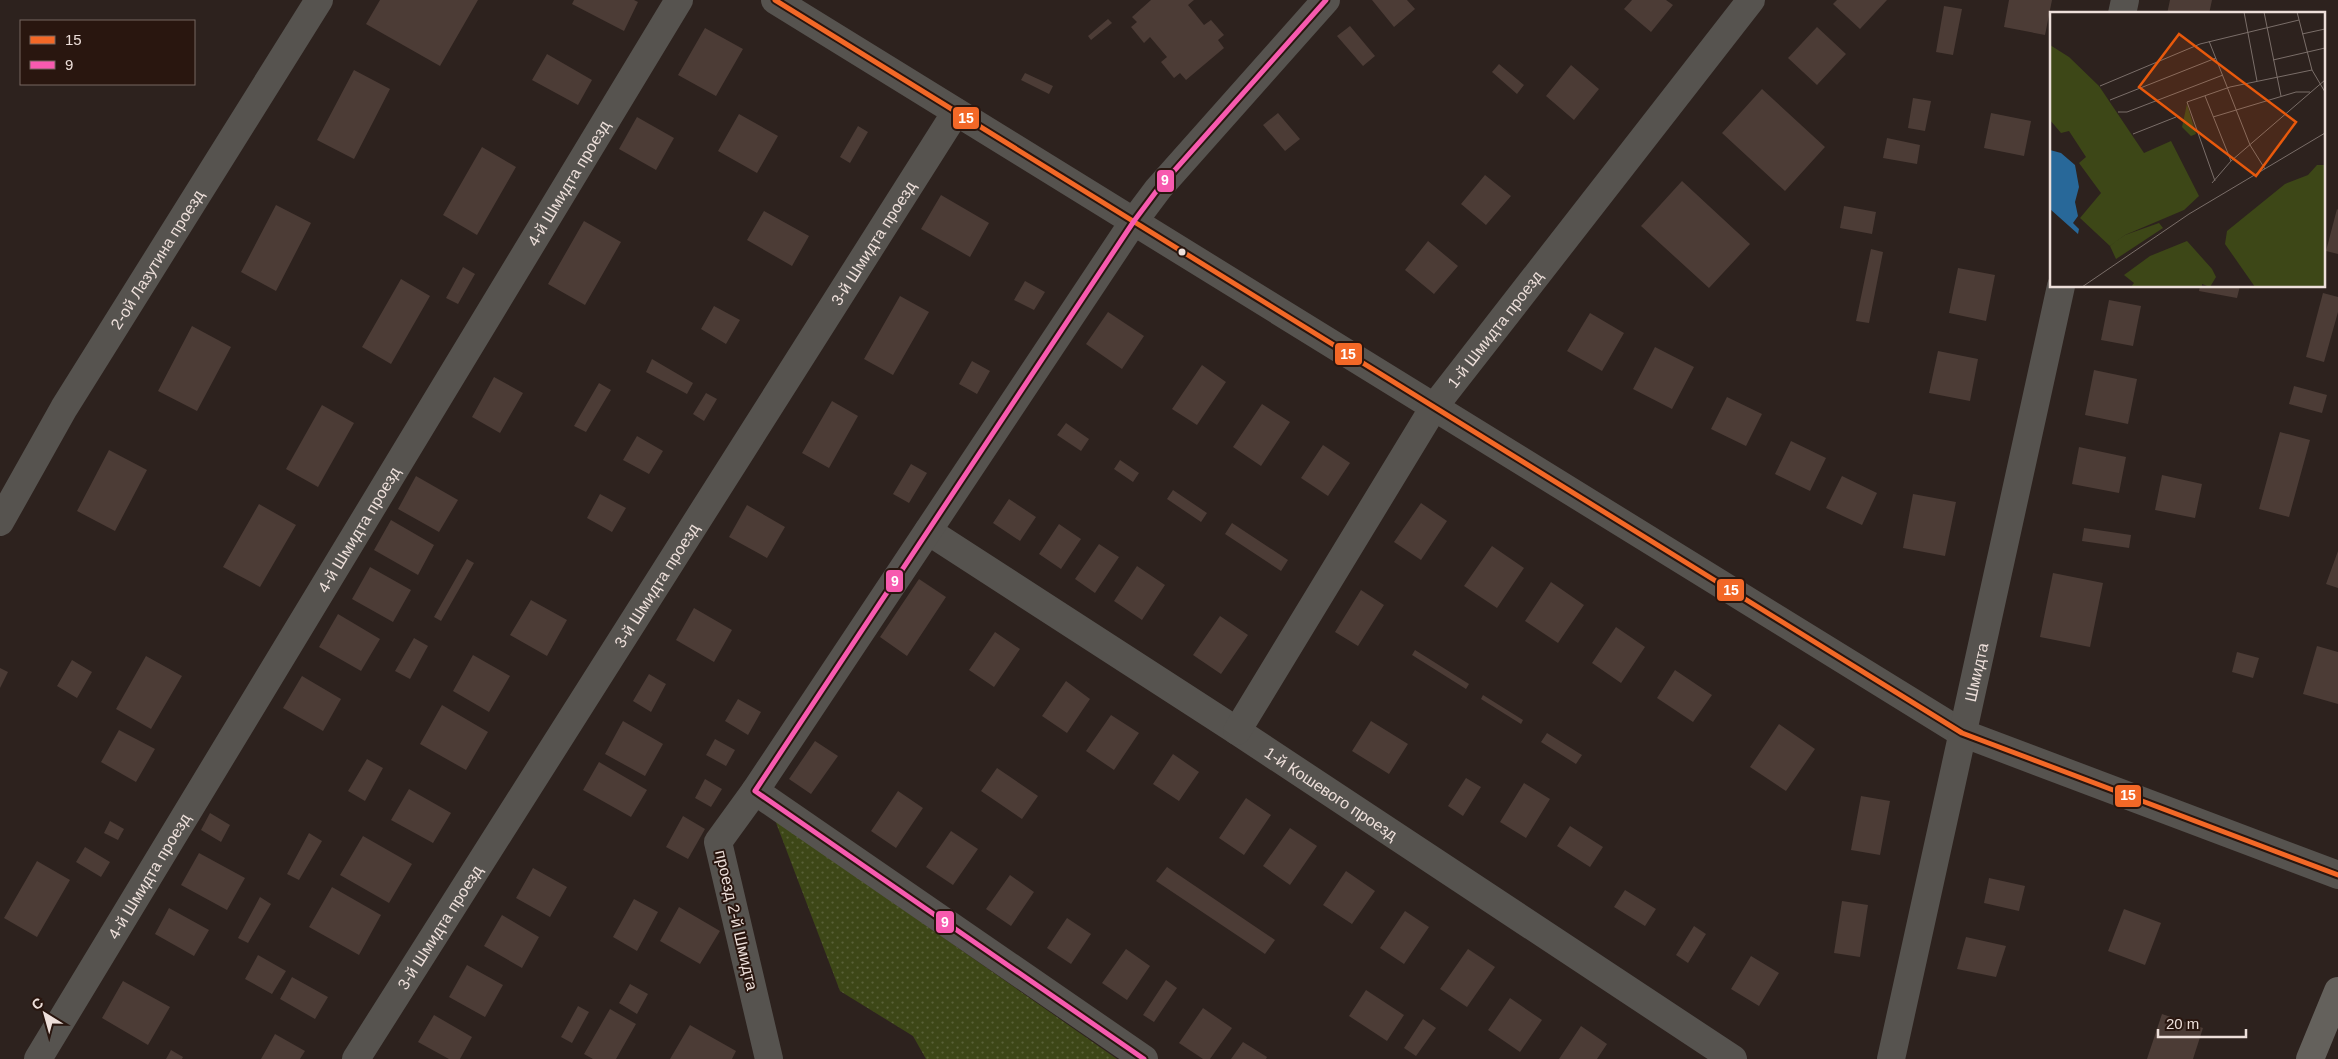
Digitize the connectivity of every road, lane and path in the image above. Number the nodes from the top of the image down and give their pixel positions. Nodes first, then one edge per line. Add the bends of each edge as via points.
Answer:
1 (320, 0) edge
2 (679, 0) edge
3 (775, 0) edge
4 (1751, 0) edge
5 (1314, 5) edge
6 (956, 112) junction
7 (1134, 221) junction
8 (2061, 288) edge
9 (1434, 407) junction
10 (0, 522) edge
11 (928, 531) junction
12 (1237, 731) junction
13 (1962, 733) junction
14 (755, 791) junction
15 (2338, 875) edge
16 (2338, 991) edge
17 (38, 1059) edge
18 (356, 1059) edge
19 (769, 1059) edge
20 (1144, 1059) edge
21 (1734, 1059) edge
22 (1891, 1059) edge
23 (2310, 1059) edge

1 - 10 street, 2-ой Лазутина проезд via 64,408
2 - 17 street, 4-й Шмидта проезд
3 - 6 street
4 - 9 street, 1-й Шмидта проезд
5 - 7 street
6 - 7 street
6 - 18 street, 3-й Шмидта проезд
7 - 9 street
7 - 11 street
8 - 13 street, Шмидта
9 - 12 street, 1-й Шмидта проезд
9 - 13 street
11 - 12 street, 1-й Кошевого проезд
11 - 14 street
12 - 21 street, 1-й Кошевого проезд
13 - 15 street
13 - 22 street, Шмидта
14 - 19 street, проезд 2-й Шмидта via 718,842
14 - 20 street
16 - 23 highway

